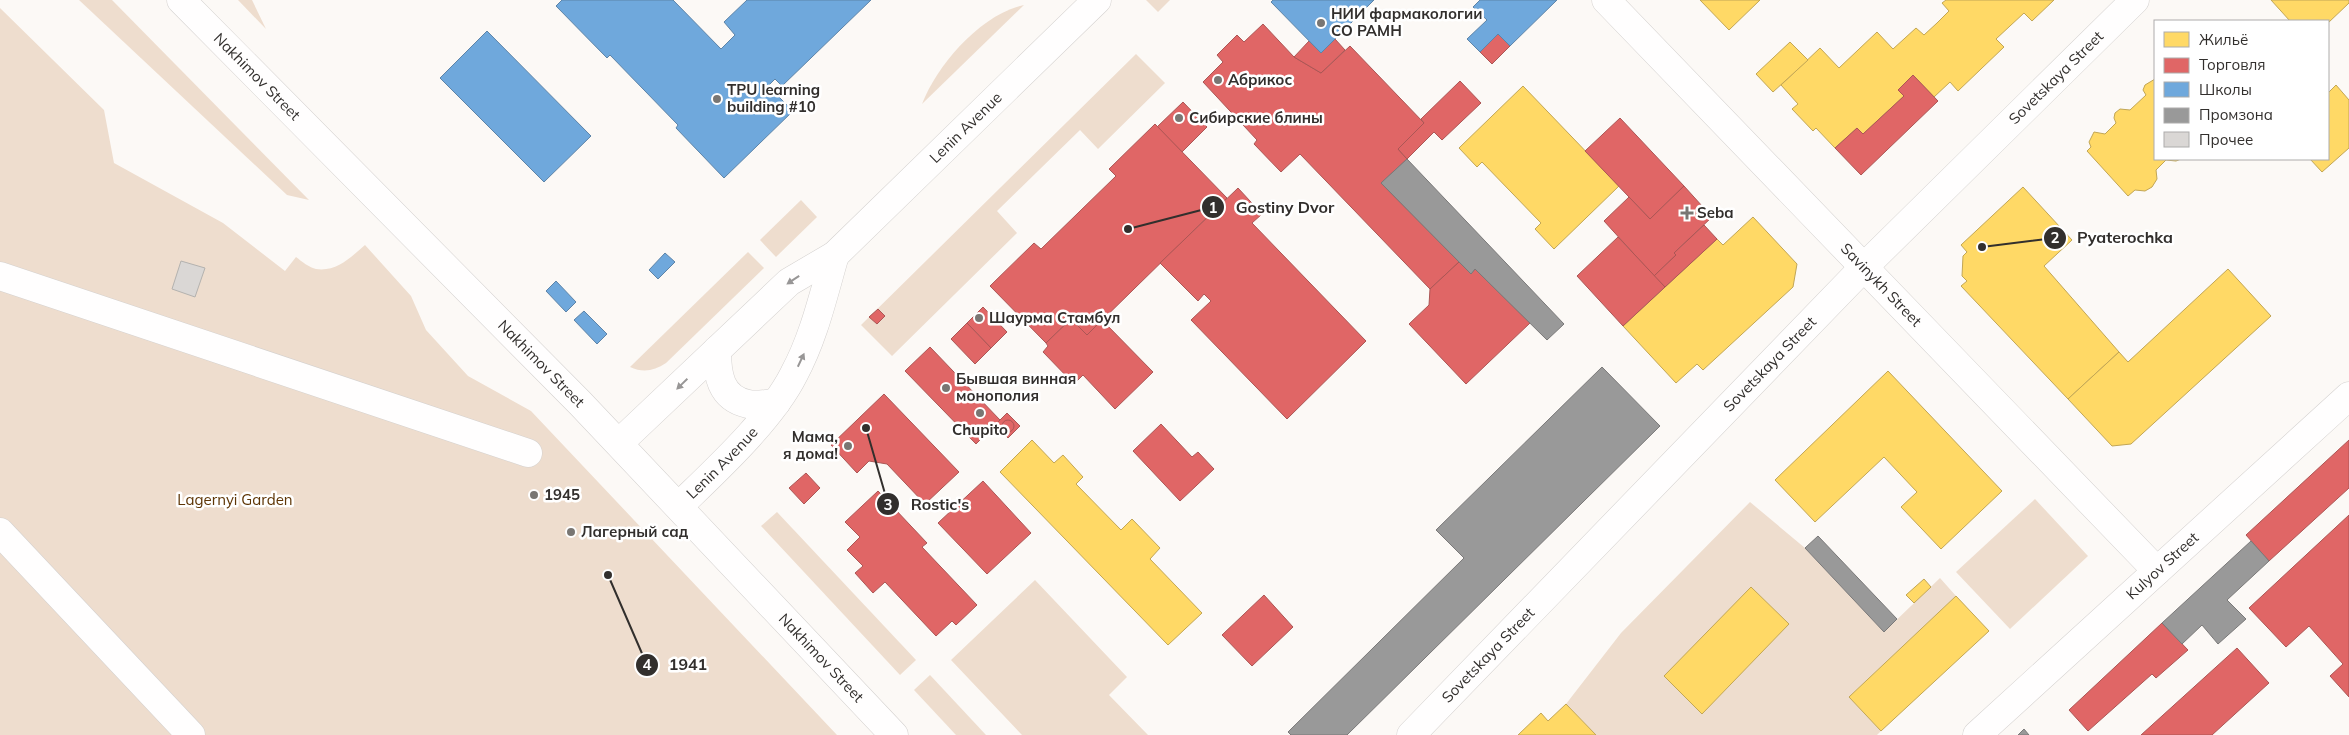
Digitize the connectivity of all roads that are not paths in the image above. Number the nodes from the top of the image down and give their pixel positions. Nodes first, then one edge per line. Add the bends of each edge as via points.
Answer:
1 (181, 0) edge
2 (1097, 0) edge
3 (1606, 0) edge
4 (2135, 0) edge
5 (835, 255) junction
6 (1865, 266) junction
7 (0, 276) edge
8 (717, 350) junction
9 (2349, 396) edge
10 (776, 403) junction
11 (619, 444) junction
12 (528, 453) dead end
13 (679, 506) junction
14 (0, 532) edge
15 (2157, 571) junction
16 (191, 735) edge
17 (894, 735) edge
18 (1412, 735) edge
19 (1977, 735) edge

1 - 11 street, Nakhimov Street
2 - 5 street, Lenin Avenue
3 - 6 street, Savinykh Street
4 - 6 street, Sovetskaya Street
5 -> 8 street, Lenin Avenue via 790,282
10 -> 5 street, Lenin Avenue via 794,376 811,338
6 - 15 street, Savinykh Street
6 - 18 street, Sovetskaya Street
7 - 12 street
8 - 10 street via 718,374 727,392 750,404
8 -> 11 street, Lenin Avenue
9 - 15 street, Kulyov Street
10 - 13 street, Lenin Avenue via 725,461
11 - 13 street, Nakhimov Street
13 - 17 street, Nakhimov Street
14 - 16 street
15 - 19 street, Kulyov Street

